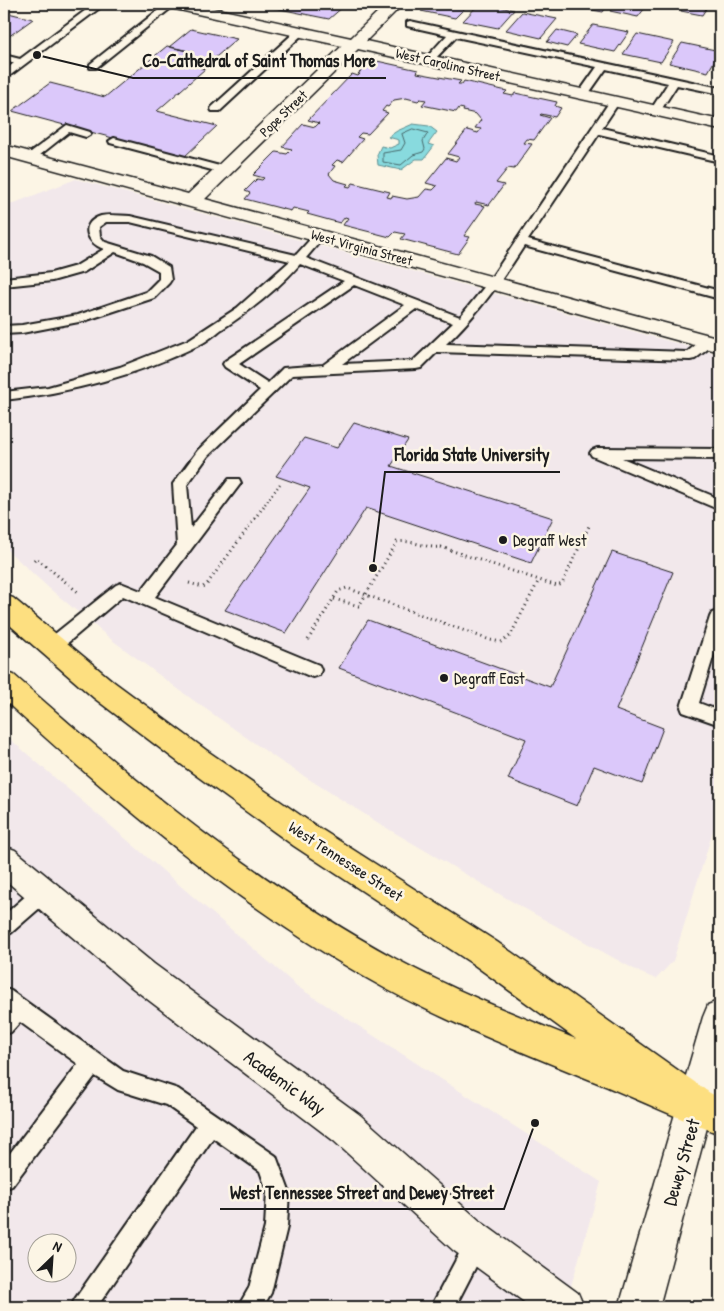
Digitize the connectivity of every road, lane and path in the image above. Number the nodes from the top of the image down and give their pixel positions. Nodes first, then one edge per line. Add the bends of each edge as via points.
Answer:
1 (100, 4) edge
2 (171, 4) edge
3 (175, 4) edge
4 (395, 4) edge
5 (410, 24) dead end
6 (300, 32) junction
7 (454, 33) junction
8 (354, 44) junction
9 (4, 58) edge
10 (429, 60) junction
11 (21, 62) junction
12 (93, 66) dead end
13 (603, 66) junction
14 (4, 75) edge
15 (674, 81) junction
16 (720, 91) edge
17 (583, 94) junction
18 (615, 102) junction
19 (216, 109) dead end
20 (655, 110) junction
21 (720, 125) edge
22 (596, 130) junction
23 (86, 134) dead end
24 (114, 141) dead end
25 (4, 150) edge
26 (31, 157) junction
27 (720, 159) edge
28 (223, 170) junction
29 (192, 201) junction
30 (319, 236) junction
31 (522, 242) junction
32 (114, 248) junction
33 (298, 259) junction
34 (353, 280) junction
35 (4, 282) edge
36 (494, 283) junction
37 (720, 295) edge
38 (414, 304) junction
39 (462, 322) junction
40 (4, 330) edge
41 (714, 343) edge
42 (434, 348) junction
43 (328, 368) junction
44 (268, 390) junction
45 (4, 396) edge
46 (720, 454) edge
47 (234, 483) dead end
48 (280, 484) dead end
49 (720, 505) edge
50 (590, 524) dead end
51 (185, 547) junction
52 (34, 560) dead end
53 (166, 571) junction
54 (539, 580) junction
55 (366, 595) junction
56 (144, 599) junction
57 (334, 599) junction
58 (4, 605) edge
59 (98, 608) junction
60 (718, 617) dead end
61 (52, 646) junction
62 (295, 662) junction
63 (314, 670) dead end
64 (4, 683) edge
65 (720, 718) edge
66 (4, 860) edge
67 (43, 893) junction
68 (4, 927) edge
69 (11, 1003) edge
70 (720, 1017) edge
71 (4, 1024) edge
72 (93, 1062) junction
73 (708, 1111) edge
74 (211, 1123) junction
75 (4, 1178) edge
76 (476, 1243) junction
77 (83, 1307) edge
78 (250, 1307) edge
79 (443, 1307) edge
80 (564, 1307) edge
81 (638, 1307) edge

1 - 11 lane
2 - 12 lane
3 - 6 street, West Carolina Street
4 - 8 street, Pope Street
5 - 7 lane
6 - 8 street, West Carolina Street
6 - 19 lane
7 - 10 lane
7 - 13 lane
8 - 10 street, West Carolina Street
8 - 28 street, Pope Street
9 - 11 lane
10 - 17 street, West Carolina Street
11 - 14 lane
13 - 15 lane
13 - 17 lane
15 - 16 lane
15 - 20 lane
17 - 18 street, West Carolina Street
18 - 20 street, West Carolina Street
18 - 22 lane
20 - 21 street, West Carolina Street
22 - 27 lane
22 - 31 lane
23 - 26 lane via 67,128
24 - 28 lane
25 - 26 street, West Virginia Street
26 - 29 street, West Virginia Street
28 - 29 street, Pope Street
29 - 30 street, West Virginia Street
30 - 33 lane
30 - 36 street, West Virginia Street
31 - 36 lane
31 - 37 lane
32 - 33 lane via 101,244 94,237 93,226 104,219 130,219
32 - 35 lane via 80,269 52,277
32 - 40 lane via 147,259 165,270 165,280 150,295 80,318
33 - 34 lane
33 - 45 lane via 241,311 193,343 116,372 48,391
34 - 38 lane
34 - 44 lane via 230,364
36 - 39 lane
36 - 41 street, West Virginia Street
38 - 39 lane
38 - 43 lane
39 - 42 lane
41 - 42 lane via 690,356
42 - 43 lane via 416,365
43 - 44 lane via 288,371
44 - 51 lane via 203,453 180,484
46 - 49 lane via 597,453
47 - 51 lane
48 - 53 path via 203,587
50 - 54 path via 562,584 557,586
51 - 53 lane
52 - 59 path via 36,558
53 - 56 lane
54 - 55 path via 441,547 432,548 404,540 397,542
54 - 55 path via 510,636 502,642
55 - 57 path via 347,588 338,591
55 - 57 path via 358,607
56 - 59 lane via 121,590
56 - 62 lane
57 - 62 path
58 - 61 main road, West Tennessee Street
59 - 61 lane
60 - 65 lane via 689,707
61 - 73 main road, West Tennessee Street via 104,690 249,798 485,953
62 - 63 lane
64 - 73 main road via 110,777 212,857 362,958 472,1014
66 - 67 street, Academic Way
67 - 68 lane
67 - 76 street, Academic Way via 142,975 347,1128
69 - 71 lane
69 - 72 lane
70 - 73 street, Dewey Street
72 - 74 lane via 118,1080 171,1096
72 - 75 lane
73 - 81 street, Dewey Street
74 - 77 lane
74 - 78 lane via 268,1164 278,1190 276,1227 259,1293
76 - 79 lane
76 - 80 street, Academic Way

